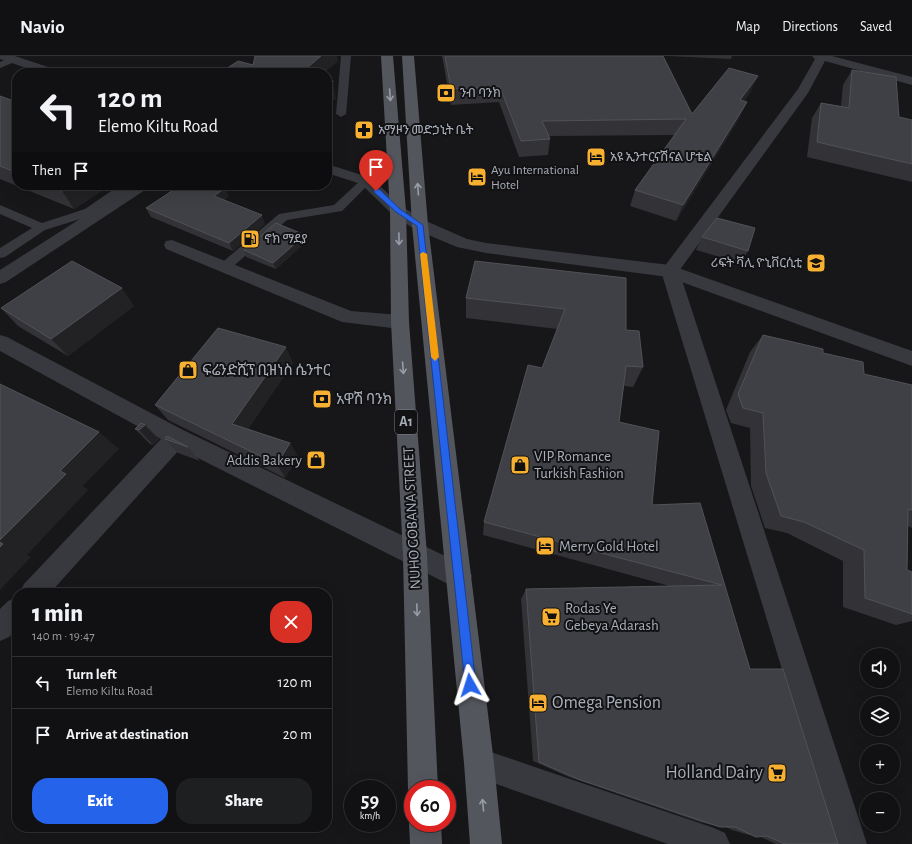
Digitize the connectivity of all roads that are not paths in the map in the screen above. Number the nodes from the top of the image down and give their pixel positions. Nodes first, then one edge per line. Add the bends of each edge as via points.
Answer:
1 (346, 56) edge
2 (387, 56) edge
3 (408, 56) edge
4 (820, 56) edge
5 (9, 58) edge
6 (0, 66) edge
7 (38, 68) edge
8 (912, 81) edge
9 (341, 114) dead end
10 (332, 170) edge
11 (366, 181) junction
12 (121, 190) edge
13 (135, 190) edge
14 (0, 209) edge
15 (398, 211) junction
16 (420, 225) junction
17 (40, 228) junction
18 (172, 245) dead end
19 (0, 254) edge
20 (225, 266) junction
21 (670, 271) junction
22 (0, 278) edge
23 (400, 322) junction
24 (0, 342) edge
25 (912, 359) edge
26 (177, 437) junction
27 (415, 555) junction
28 (459, 576) junction
29 (38, 588) edge
30 (12, 615) edge
31 (0, 628) edge
32 (479, 763) junction
33 (424, 780) edge
34 (425, 832) edge
35 (426, 844) edge
36 (486, 844) edge
37 (714, 844) edge
38 (851, 844) edge

1 - 9 lane
2 -> 15 main road, NUHO GOBANA STREET / A1
16 -> 3 main road
4 - 8 street
4 - 21 street via 804,90
5 - 6 lane
5 - 7 street
10 - 11 street
11 - 15 street
11 - 20 lane via 338,208 283,217
12 - 17 lane via 89,212
13 - 22 street
14 - 17 lane
15 - 16 street
15 -> 23 main road, NUHO GOBANA STREET / A1
16 - 21 street via 463,243 486,248
16 - 28 main road
17 - 19 lane
18 - 20 street
20 - 23 street via 349,317
21 - 25 street
21 - 38 street
23 -> 27 main road, NUHO GOBANA STREET / A1
24 - 26 street
26 - 27 street
26 - 29 street
27 - 28 street
27 -> 33 main road, NUHO GOBANA STREET / A1
28 - 32 main road
30 - 31 street
36 -> 32 main road
32 - 37 street
34 - 35 main road

